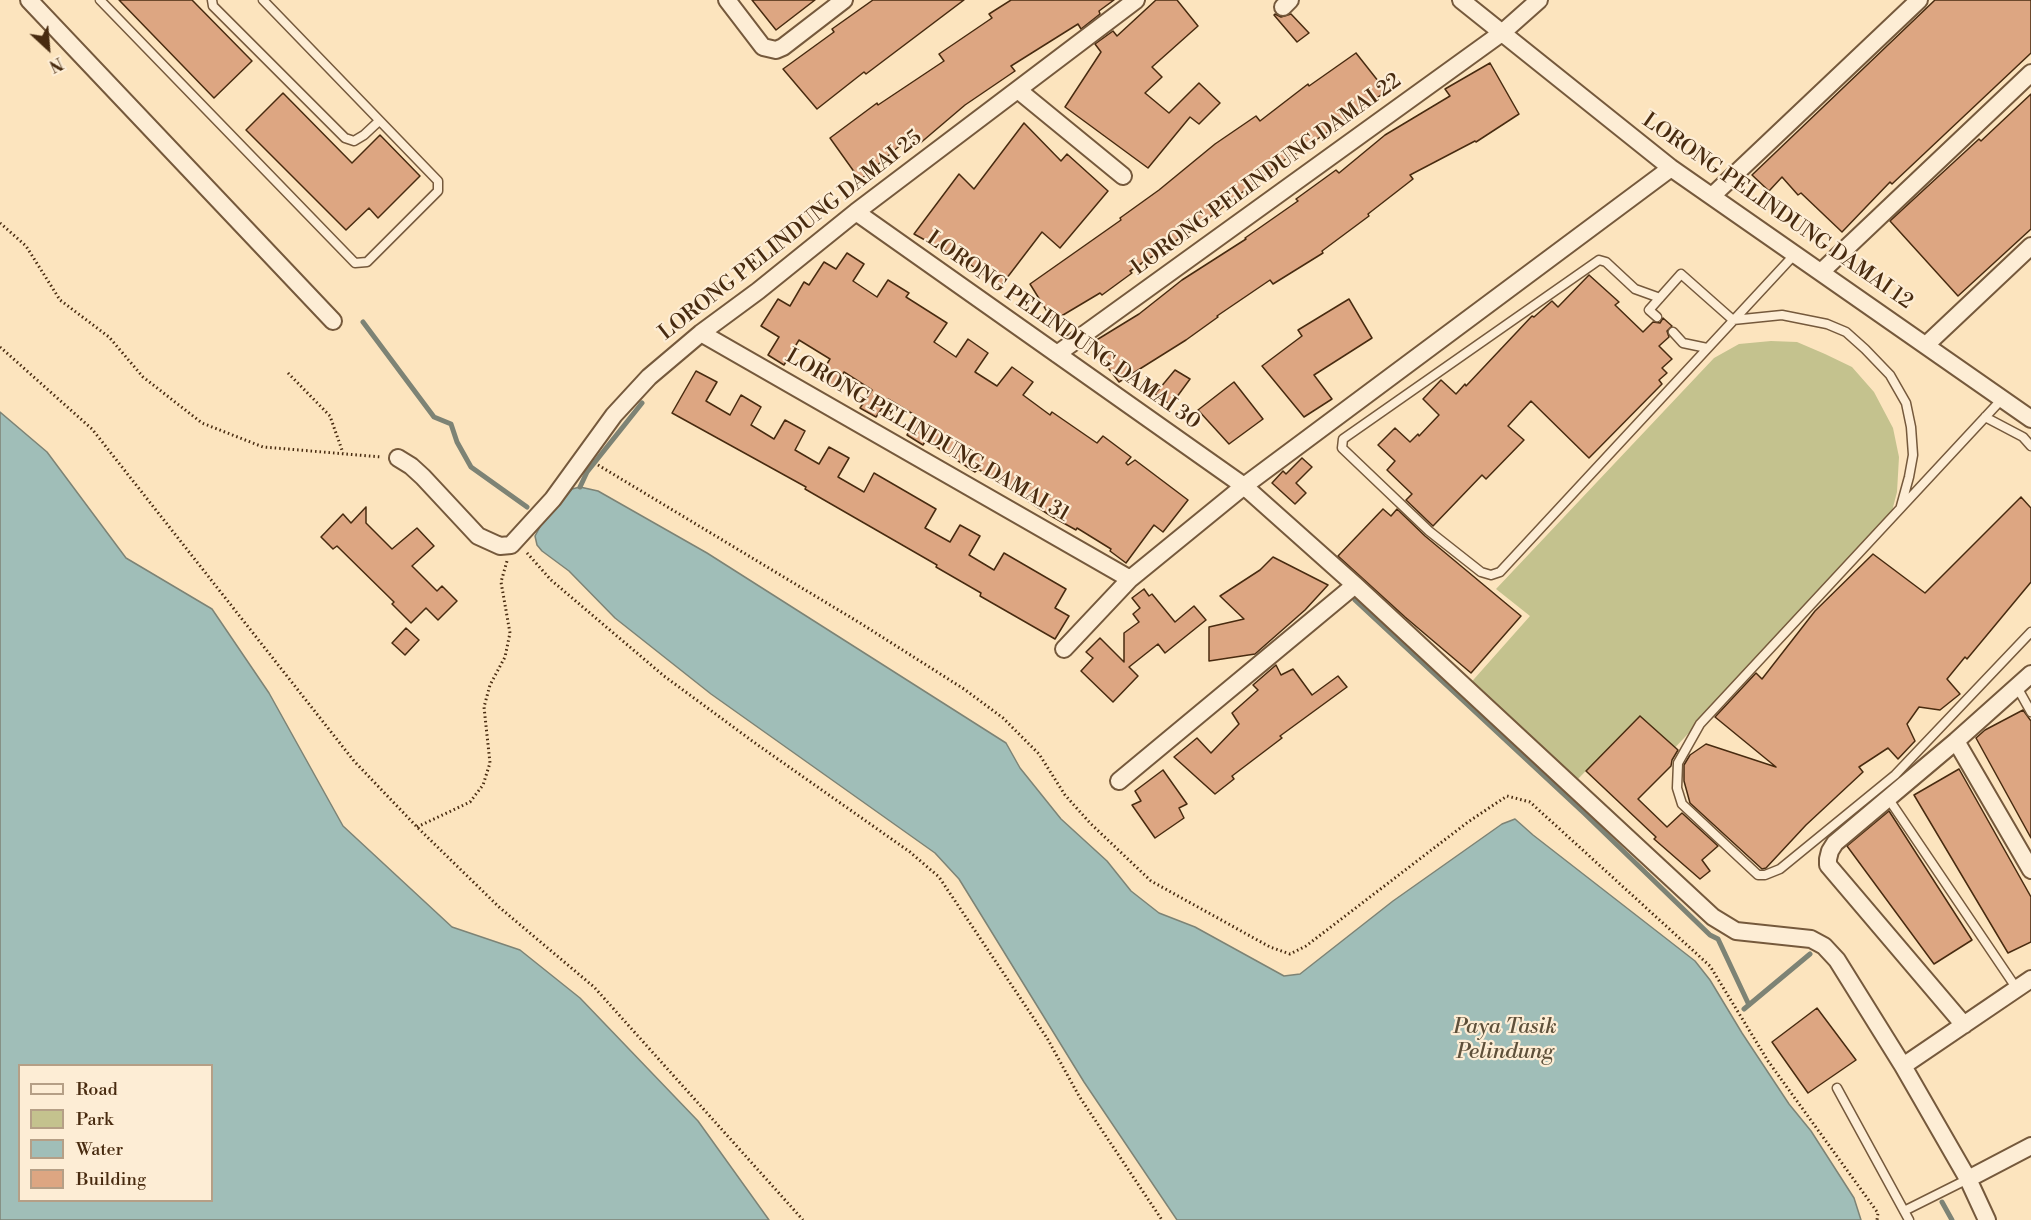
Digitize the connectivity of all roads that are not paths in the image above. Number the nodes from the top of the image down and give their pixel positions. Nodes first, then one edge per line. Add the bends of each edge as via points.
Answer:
1 (30, 0) edge
2 (100, 0) edge
3 (212, 0) edge
4 (263, 0) edge
5 (727, 0) edge
6 (844, 0) edge
7 (1136, 0) edge
8 (1461, 0) edge
9 (1539, 0) edge
10 (1918, 0) edge
11 (1503, 32) junction
12 (2031, 73) edge
13 (1018, 90) junction
14 (379, 121) junction
15 (1671, 168) junction
16 (1123, 176) dead end
17 (1712, 196) junction
18 (856, 212) junction
19 (2031, 246) edge
20 (1795, 254) junction
21 (1821, 272) junction
22 (1660, 298) junction
23 (1657, 317) dead end
24 (1732, 320) junction
25 (333, 321) dead end
26 (701, 333) junction
27 (1673, 333) dead end
28 (1926, 345) junction
29 (1707, 348) junction
30 (1057, 354) junction
31 (2002, 399) junction
32 (1985, 417) junction
33 (2031, 419) edge
34 (2031, 446) edge
35 (398, 458) road end
36 (1244, 486) junction
37 (1901, 508) junction
38 (1130, 579) junction
39 (1355, 585) junction
40 (2031, 632) edge
41 (1064, 650) dead end
42 (2031, 674) edge
43 (2017, 687) junction
44 (2031, 712) edge
45 (1956, 741) junction
46 (1119, 782) dead end
47 (1888, 798) junction
48 (2031, 870) edge
49 (2024, 984) edge
50 (1964, 1025) junction
51 (1903, 1066) junction
52 (1837, 1088) dead end
53 (2030, 1150) edge
54 (1968, 1179) junction
55 (1904, 1211) junction
56 (1909, 1220) edge
57 (1987, 1220) edge

1 - 25 street
2 - 14 lane via 355,263 367,262 438,191 438,181
3 - 14 lane via 213,6 345,138 354,141
4 - 14 lane
5 - 6 street via 763,47 776,50
7 - 13 street, LORONG PELINDUNG DAMAI 25
8 - 11 street, LORONG PELINDUNG DAMAI 12
9 - 11 street, LORONG PELINDUNG DAMAI 22
10 - 17 street
11 - 15 street, LORONG PELINDUNG DAMAI 12
11 - 30 street, LORONG PELINDUNG DAMAI 22
12 - 21 street
13 - 16 street
13 - 18 street, LORONG PELINDUNG DAMAI 25
15 - 17 street, LORONG PELINDUNG DAMAI 12
15 - 36 street
17 - 20 street, LORONG PELINDUNG DAMAI 12
18 - 26 street, LORONG PELINDUNG DAMAI 25
18 - 30 street, LORONG PELINDUNG DAMAI 30
19 - 28 street
20 - 21 street, LORONG PELINDUNG DAMAI 12
20 - 24 lane
21 - 28 street, LORONG PELINDUNG DAMAI 12
22 - 23 lane via 1649,310
22 - 24 lane via 1681,274
22 - 29 lane via 1635,289 1599,260 1343,439 1342,448 1429,531 1481,572 1491,575 1500,572
24 - 29 lane
24 - 37 lane via 1782,315 1827,324 1846,332 1890,375 1906,403 1911,427 1913,455
26 - 35 street, LORONG PELINDUNG DAMAI 25 via 649,377 614,415 553,499 511,545 491,544 478,536 423,477
26 - 38 street, LORONG PELINDUNG DAMAI 31
27 - 29 lane via 1683,343
28 - 31 street, LORONG PELINDUNG DAMAI 12
30 - 36 street, LORONG PELINDUNG DAMAI 30
31 - 32 lane
31 - 33 street, LORONG PELINDUNG DAMAI 12
32 - 34 lane via 2023,437
32 - 37 lane
36 - 38 street
36 - 39 street, LORONG PELINDUNG DAMAI 30
37 - 40 lane via 1700,724 1678,763 1676,780 1682,804 1758,874 1772,873 1895,775
38 - 41 street
39 - 46 street
39 - 51 street, LORONG PELINDUNG DAMAI 30 via 1713,917 1736,931 1811,939 1824,946 1837,960
42 - 43 street
43 - 44 lane
43 - 45 street
45 - 47 street
45 - 48 street
47 - 49 lane
47 - 50 street via 1835,843 1828,865
49 - 50 street
50 - 51 street
51 - 54 street, LORONG PELINDUNG DAMAI 30
52 - 55 lane
53 - 54 street
54 - 55 lane
54 - 57 street, LORONG PELINDUNG DAMAI 30
55 - 56 lane

